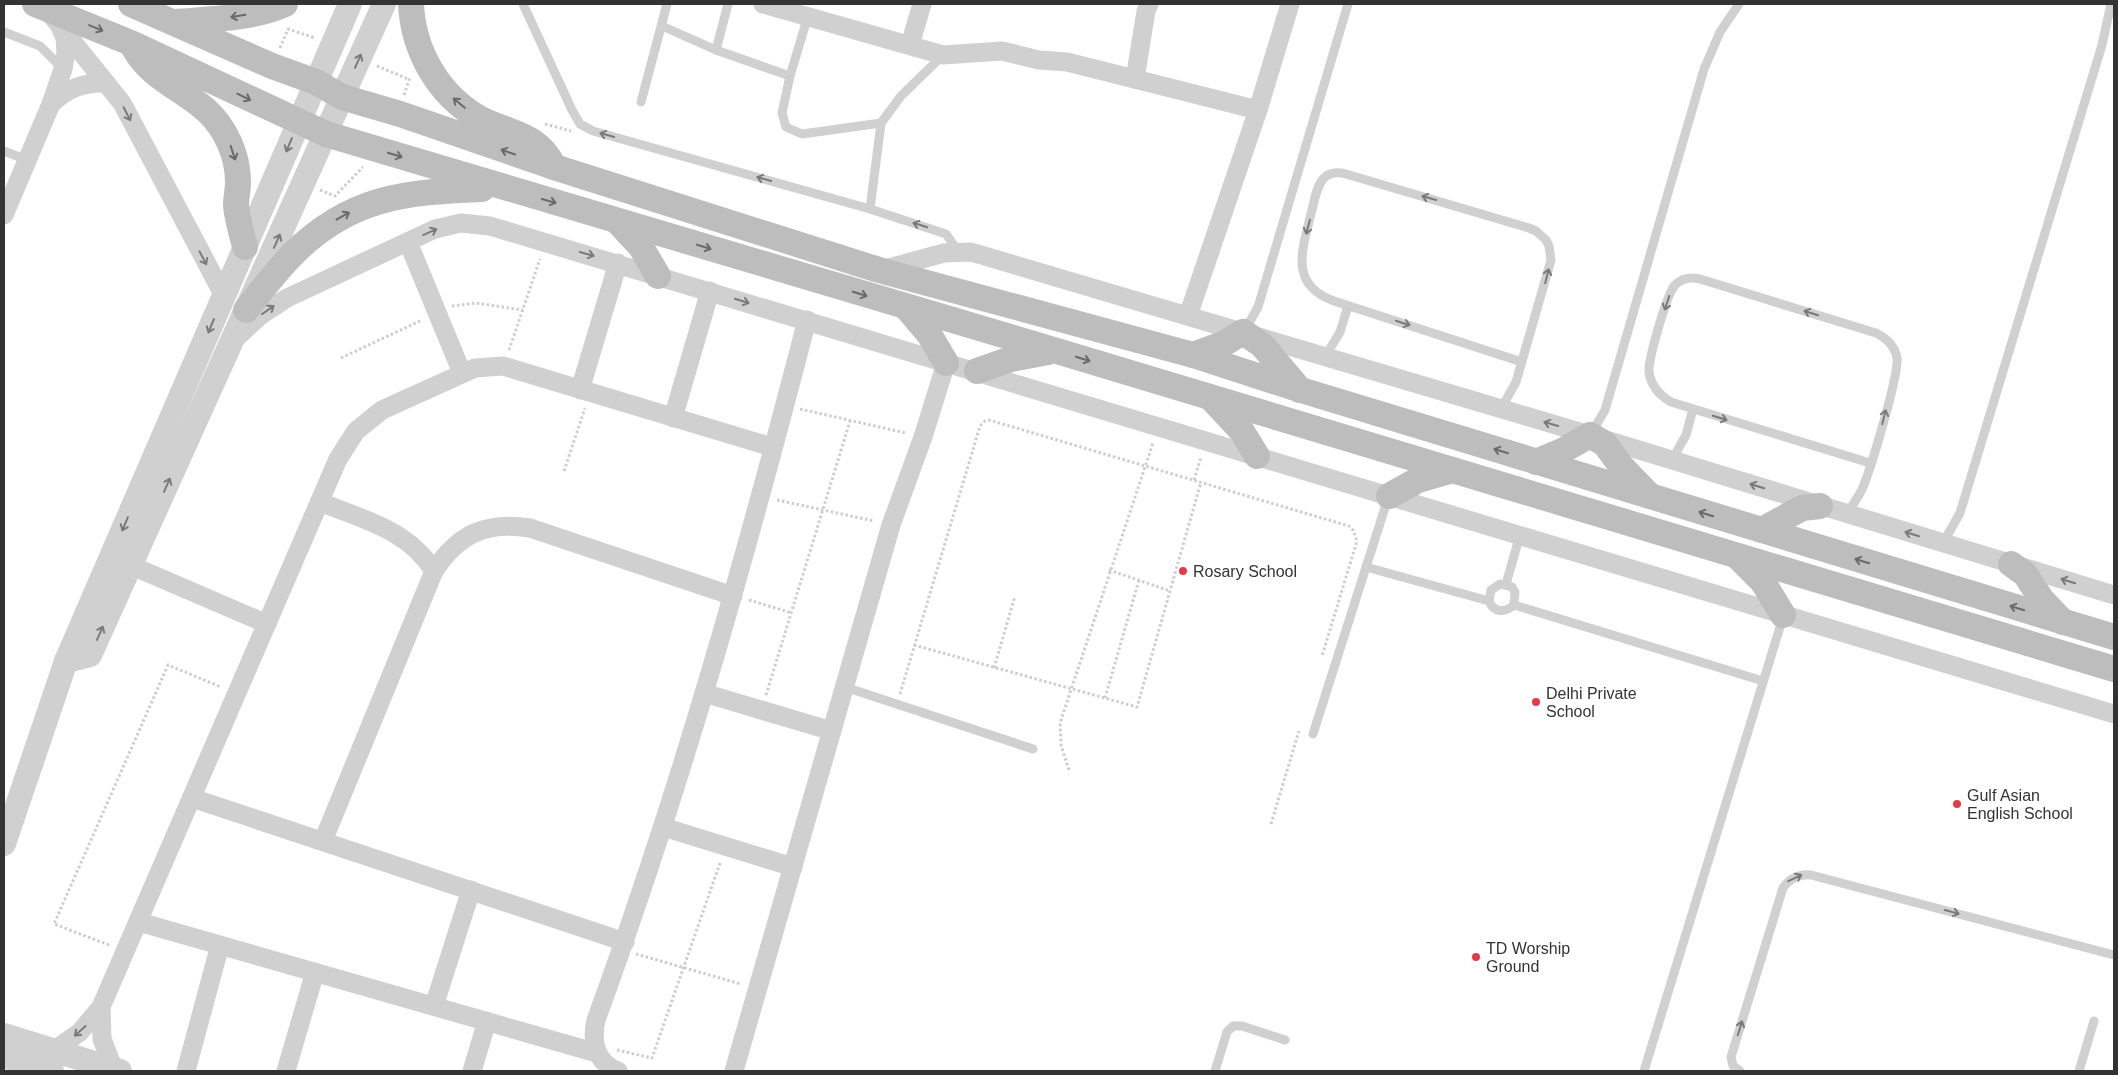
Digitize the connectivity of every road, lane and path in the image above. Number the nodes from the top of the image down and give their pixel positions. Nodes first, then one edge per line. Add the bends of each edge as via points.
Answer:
1 (131, 4) edge
2 (285, 4) edge
3 (350, 4) edge
4 (384, 4) edge
5 (412, 4) edge
6 (523, 4) edge
7 (667, 4) edge
8 (728, 4) edge
9 (762, 4) edge
10 (922, 4) edge
11 (1150, 4) edge
12 (1290, 4) edge
13 (1348, 4) edge
14 (1739, 4) edge
15 (2111, 4) edge
16 (46, 11) edge
17 (808, 16) junction
18 (174, 23) junction
19 (662, 26) junction
20 (4, 32) edge
21 (131, 43) junction
22 (910, 45) junction
23 (716, 50) junction
24 (943, 55) junction
25 (63, 69) junction
26 (790, 76) junction
27 (1134, 79) junction
28 (316, 82) junction
29 (106, 83) junction
30 (342, 97) junction
31 (642, 102) dead end
32 (51, 104) junction
33 (1258, 110) junction
34 (300, 121) junction
35 (881, 123) junction
36 (326, 134) junction
37 (4, 151) edge
38 (28, 160) junction
39 (554, 168) junction
40 (502, 188) junction
41 (870, 209) junction
42 (4, 215) edge
43 (618, 221) junction
44 (408, 242) junction
45 (545, 242) junction
46 (245, 247) junction
47 (958, 251) junction
48 (618, 263) junction
49 (879, 270) junction
50 (658, 276) junction
51 (710, 291) junction
52 (224, 296) junction
53 (1348, 306) junction
54 (907, 308) junction
55 (246, 310) junction
56 (1188, 316) junction
57 (807, 320) junction
58 (1243, 332) junction
59 (231, 342) junction
60 (1057, 351) junction
61 (1193, 355) junction
62 (1325, 357) junction
63 (1522, 362) junction
64 (946, 363) junction
65 (503, 366) junction
66 (977, 371) junction
67 (462, 373) junction
68 (1301, 390) junction
69 (585, 392) junction
70 (1211, 398) junction
71 (785, 405) junction
72 (1501, 409) junction
73 (1693, 409) junction
74 (673, 418) junction
75 (850, 421) junction
76 (1159, 426) junction
77 (1590, 435) junction
78 (923, 437) junction
79 (1206, 440) junction
80 (772, 447) junction
81 (1257, 456) junction
82 (1672, 460) junction
83 (1536, 462) junction
84 (1870, 463) junction
85 (1146, 466) junction
86 (1453, 470) junction
87 (564, 471) dead end
88 (1194, 480) junction
89 (1202, 482) junction
90 (760, 496) junction
91 (1389, 496) junction
92 (1652, 497) junction
93 (320, 502) junction
94 (1820, 506) junction
95 (823, 510) junction
96 (1847, 514) junction
97 (891, 525) junction
98 (1762, 530) junction
99 (1520, 536) junction
100 (1943, 543) junction
101 (1735, 554) junction
102 (2010, 564) junction
103 (130, 566) junction
104 (1366, 567) junction
105 (1109, 570) junction
106 (434, 571) junction
107 (1138, 580) junction
108 (1506, 584) junction
109 (1170, 590) junction
110 (2114, 595) edge
111 (733, 596) junction
112 (1015, 596) dead end
113 (1489, 601) junction
114 (1514, 605) junction
115 (792, 613) junction
116 (1784, 615) junction
117 (2064, 622) junction
118 (267, 624) junction
119 (2114, 637) edge
120 (914, 645) junction
121 (66, 661) junction
122 (1321, 661) dead end
123 (994, 668) junction
124 (2114, 669) edge
125 (1763, 682) junction
126 (845, 687) junction
127 (1070, 688) junction
128 (704, 693) junction
129 (237, 694) junction
130 (1105, 698) junction
131 (897, 704) junction
132 (762, 710) junction
133 (2114, 714) edge
134 (1300, 728) dead end
135 (832, 732) junction
136 (1313, 734) dead end
137 (1033, 749) dead end
138 (1069, 770) dead end
139 (192, 798) junction
140 (1271, 824) dead end
141 (663, 826) junction
142 (323, 841) junction
143 (4, 844) edge
144 (726, 846) junction
145 (793, 867) junction
146 (471, 890) junction
147 (139, 922) junction
148 (220, 945) junction
149 (623, 946) junction
150 (126, 951) junction
151 (2114, 955) edge
152 (683, 968) junction
153 (315, 972) junction
154 (758, 989) junction
155 (101, 1006) junction
156 (434, 1006) junction
157 (2094, 1021) dead end
158 (487, 1022) junction
159 (4, 1026) edge
160 (4, 1036) edge
161 (1285, 1040) dead end
162 (596, 1049) junction
163 (4, 1056) edge
164 (50, 1064) edge
165 (4, 1065) edge
166 (117, 1070) edge
167 (186, 1071) edge
168 (286, 1071) edge
169 (472, 1071) edge
170 (618, 1071) edge
171 (734, 1071) edge
172 (1215, 1071) edge
173 (1644, 1071) edge
174 (1740, 1071) edge
175 (2079, 1071) edge

1 - 18 main road
2 -> 18 main road via 235,17
3 - 28 street
30 -> 4 street
39 -> 5 main road via 550,158 535,142 480,118 450,96 420,49 414,32
41 -> 6 lane via 593,131 580,124
7 - 19 lane
8 - 23 lane
9 - 17 street
10 - 22 street
11 - 27 street
12 - 33 street
13 - 58 lane via 1258,307
14 - 77 lane via 1720,32 1704,69 1605,410
15 - 100 lane via 2102,44 1960,513
16 -> 21 main road
16 - 25 street via 66,46
16 - 29 street
17 - 22 street
17 - 26 lane
18 - 28 main road
19 - 23 lane
19 - 31 lane
20 - 25 lane via 40,46
21 -> 34 main road
21 -> 46 main road via 156,76 203,108 224,133 237,168 236,205
22 - 24 street
23 - 26 lane
24 - 27 street via 1002,51 1039,60 1068,62
24 - 35 lane via 901,96
25 - 32 street
26 - 35 lane via 782,113 786,127 802,134
27 - 33 street
28 - 30 main road
28 - 34 street
29 - 32 street via 76,87
29 -> 52 street via 128,114
30 - 36 street
39 -> 30 main road
32 - 38 street
33 - 56 street
34 - 36 main road
34 -> 46 street
35 - 41 lane
36 -> 40 main road
55 -> 36 street
37 - 38 lane
38 - 42 street
39 - 49 main road
40 -> 43 main road
55 -> 40 main road via 292,255 330,223 352,211 416,192
47 -> 41 lane via 946,234
43 - 50 main road via 641,247
43 -> 54 main road
44 -> 45 street via 446,225 475,223
59 -> 44 street via 280,302
44 - 67 street
45 -> 48 street
45 - 65 path
46 - 52 street
47 - 49 street
47 - 56 street via 971,252
48 - 50 street
48 - 69 street
49 - 61 main road
50 - 51 street
51 -> 57 street
51 - 74 street
52 -> 121 street
53 - 62 lane via 1340,332
53 -> 63 lane
63 -> 53 lane via 1551,260 1546,240 1536,231 1335,173 1325,178 1319,187 1301,261 1306,279 1318,293
54 - 60 main road
54 - 64 main road via 929,334
55 - 59 street
56 - 58 street
57 - 64 street
57 - 71 street
58 - 61 main road via 1223,344
58 - 62 street
58 - 68 main road via 1262,345
103 -> 59 street
60 - 66 main road via 1010,359
60 -> 70 main road
61 - 68 main road
62 - 72 street
63 - 72 lane via 1516,382
64 - 66 street
64 - 78 street
65 - 67 street via 482,367
65 - 69 street
66 - 76 street
67 - 93 street via 397,402 368,419 346,444
83 -> 68 main road
69 - 74 street
69 - 87 path
70 - 81 main road via 1241,430
70 - 86 main road
71 - 75 path
71 - 80 street
77 -> 72 street
73 - 82 lane via 1686,435
73 -> 84 lane
84 -> 73 lane via 1897,366 1889,342 1876,333 1695,278 1683,280 1670,292 1649,365 1651,380 1659,393 1671,402
74 - 80 street
75 - 78 path
75 - 95 path
76 - 79 street
76 - 85 path
77 - 82 street
77 - 83 main road
77 - 92 main road via 1605,444 1621,466
78 - 97 street
79 - 81 street
79 - 88 path
80 - 90 street
81 - 91 street
94 -> 82 street
83 - 92 main road
84 - 96 lane via 1863,488
85 - 88 path
85 - 105 path
85 - 120 path via 993,420 982,423
86 - 91 main road via 1418,480
86 - 101 main road
88 - 89 path
89 - 109 path
89 - 122 path via 1343,524 1353,530 1356,546
90 - 95 path
90 - 111 street
91 - 99 street
91 - 104 lane
98 -> 92 main road
93 - 106 street via 396,533 418,550
93 - 118 street
94 - 96 street
94 - 98 main road via 1802,508
95 - 97 path
95 - 115 path
100 -> 96 street
97 - 126 street
117 -> 98 main road
99 - 108 lane
99 - 116 street
100 - 102 street
101 - 116 main road via 1763,582
101 - 124 main road
110 -> 102 street
102 - 117 main road via 2025,574 2042,600
103 - 118 street
121 -> 103 street via 90,655
104 - 113 lane
104 - 136 lane
105 - 107 path
105 - 127 path
106 - 111 street via 454,545 468,536 498,526 514,526 530,528
106 - 142 street
107 - 109 path
107 - 130 path
108 - 113 lane via 1495,586
108 - 114 lane via 1515,592
109 - 130 path via 1137,707
111 - 115 path
111 - 128 street
112 - 123 path
113 - 114 lane via 1498,610 1507,610
114 - 125 lane
115 - 132 path
116 - 125 lane
116 - 133 street
117 - 119 main road
118 - 129 street
120 - 123 path
120 - 131 path
121 - 143 street
123 - 127 path
125 - 173 lane
126 - 131 lane
126 - 135 street
127 - 130 path
127 - 138 path via 1060,722 1061,745
128 - 132 street
128 - 141 street
129 - 139 street
129 - 150 path via 168,665 54,924
131 - 137 lane
132 - 135 street
134 - 140 path
135 - 145 street
139 - 142 street
139 - 147 street
141 - 144 street
141 - 149 street
142 - 146 street
144 - 145 street
144 - 152 path
145 - 154 street
146 - 149 street
146 - 156 street
147 - 148 street
147 - 150 street
148 - 153 street
148 - 167 street
149 - 152 path
149 - 162 street via 596,1020 593,1033
150 - 155 street
174 -> 151 lane via 1733,1066 1731,1057 1783,888 1798,876 1811,875
152 - 154 path
152 - 162 path via 652,1058
153 - 156 street
153 - 168 street
154 - 171 street
155 -> 164 street
155 - 166 street via 102,1039
156 - 158 street
157 - 175 lane
158 - 162 street
158 - 169 street
159 - 164 street
160 - 164 street
161 - 172 lane via 1233,1026 1227,1032
162 - 170 street via 603,1062
163 - 164 street
164 - 165 street via 25,1070
164 - 166 street

